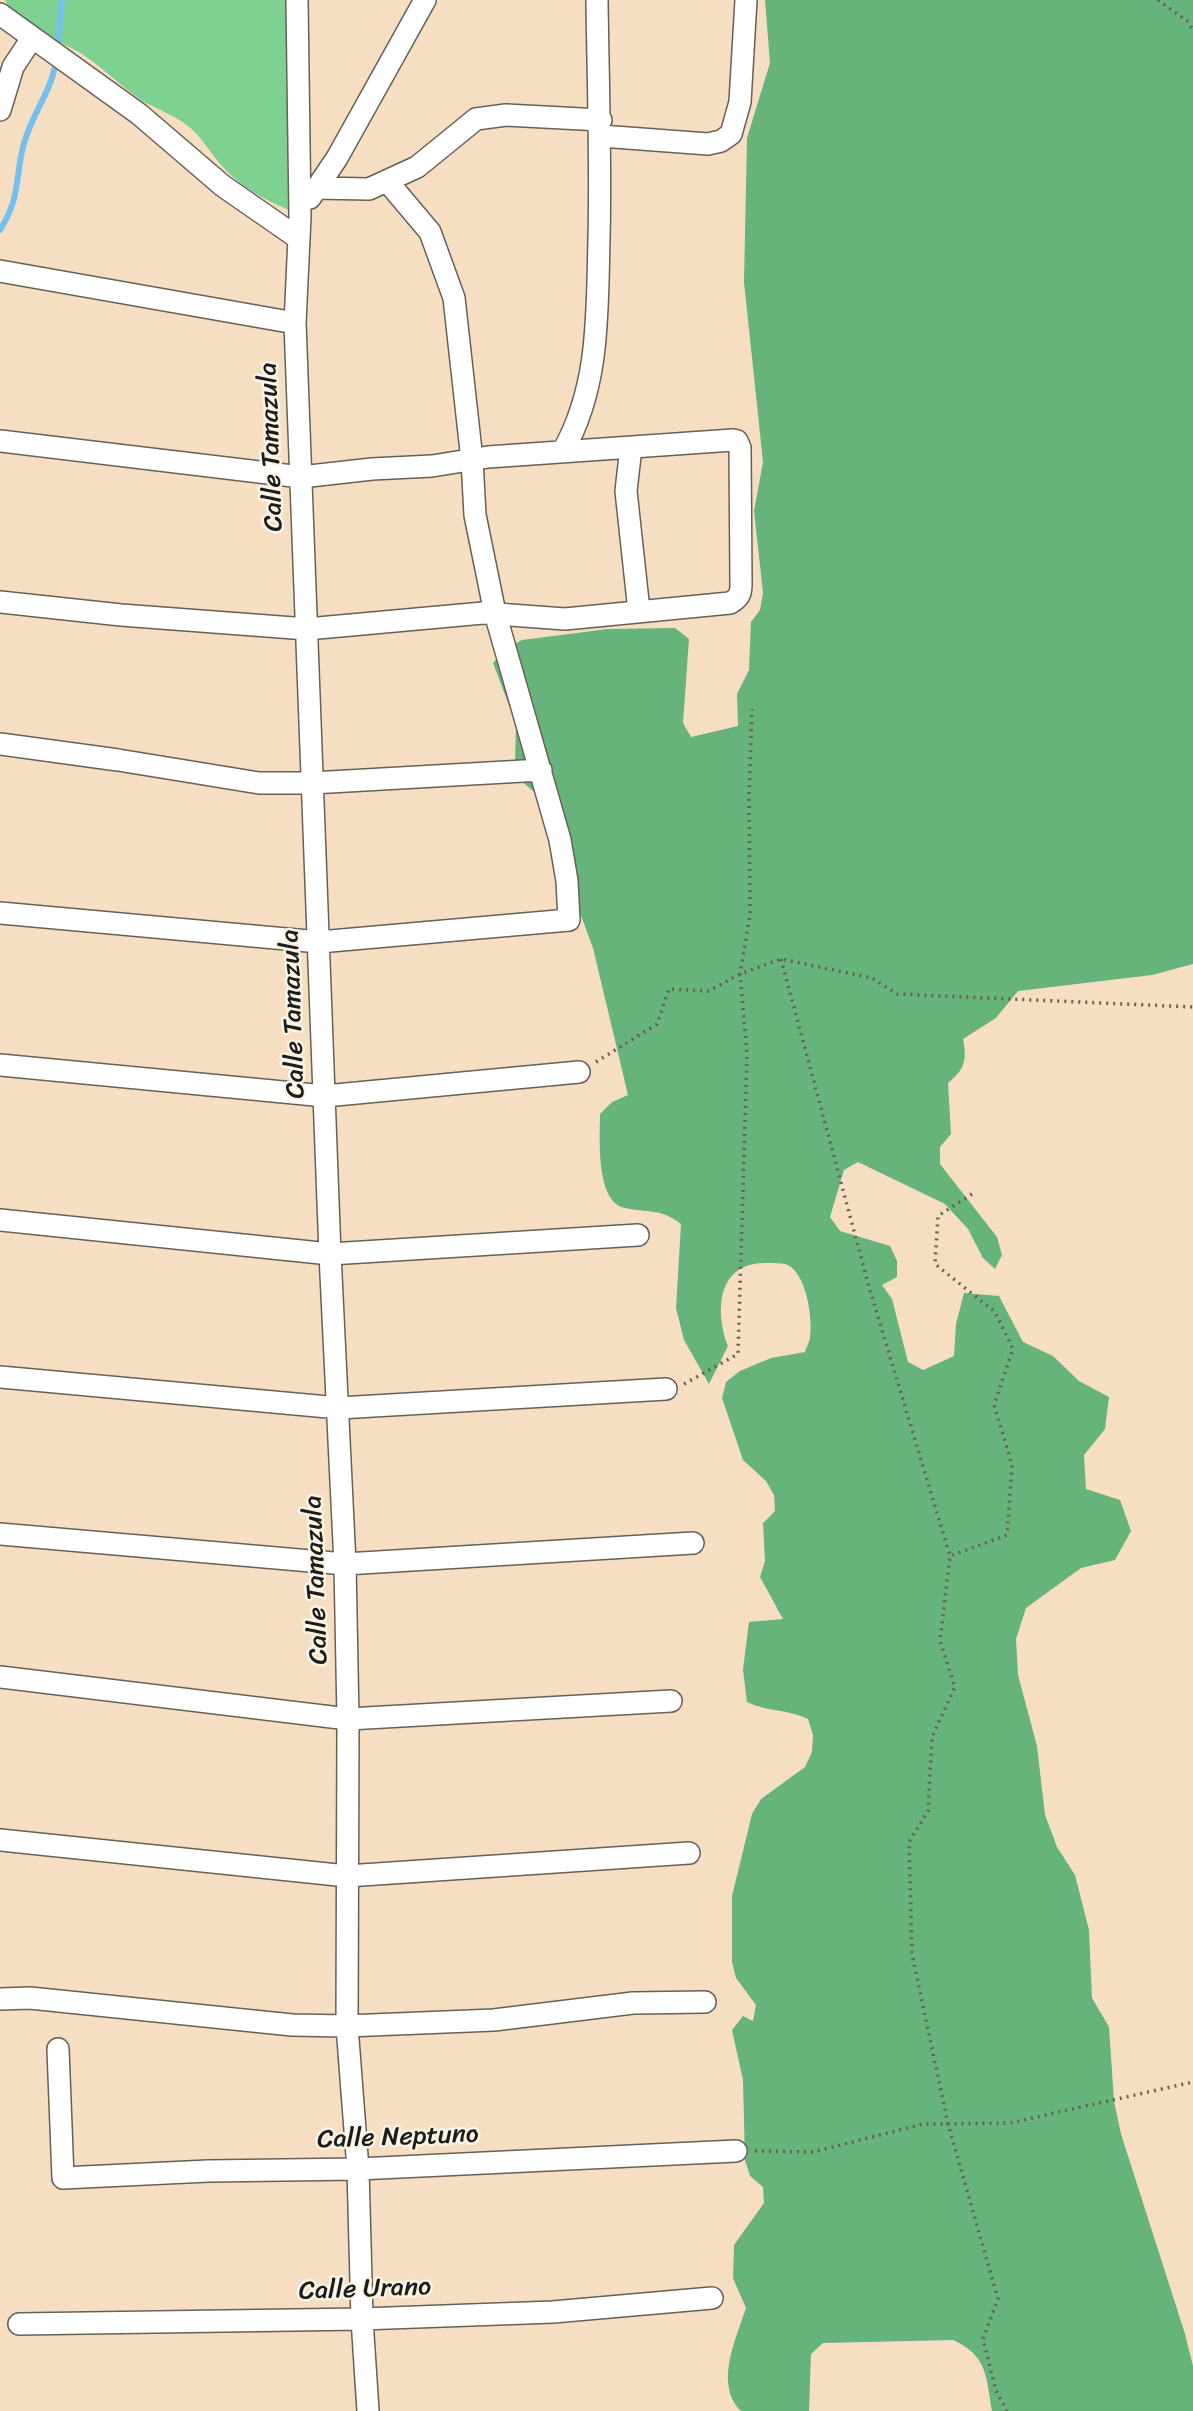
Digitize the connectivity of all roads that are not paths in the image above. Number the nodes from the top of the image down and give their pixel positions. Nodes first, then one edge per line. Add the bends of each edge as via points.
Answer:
1 (297, 0) edge
2 (425, 0) edge
3 (597, 0) edge
4 (746, 0) edge
5 (0, 14) edge
6 (32, 38) junction
7 (0, 110) edge
8 (601, 128) junction
9 (387, 181) junction
10 (315, 188) junction
11 (299, 227) junction
12 (0, 271) edge
13 (295, 323) junction
14 (0, 441) edge
15 (631, 447) junction
16 (563, 452) junction
17 (472, 460) junction
18 (301, 477) junction
19 (0, 602) edge
20 (639, 611) junction
21 (495, 613) junction
22 (307, 629) junction
23 (0, 744) edge
24 (541, 771) junction
25 (312, 783) junction
26 (0, 913) edge
27 (319, 942) junction
28 (0, 1065) edge
29 (579, 1072) road end
30 (325, 1096) junction
31 (0, 1220) edge
32 (638, 1235) dead end
33 (330, 1254) junction
34 (0, 1377) edge
35 (666, 1389) road end
36 (339, 1408) junction
37 (0, 1534) edge
38 (692, 1543) dead end
39 (345, 1564) junction
40 (0, 1677) edge
41 (671, 1701) dead end
42 (348, 1719) junction
43 (0, 1840) edge
44 (689, 1853) dead end
45 (346, 1876) junction
46 (0, 1999) edge
47 (705, 2002) dead end
48 (347, 2026) junction
49 (58, 2049) dead end
50 (736, 2151) road end
51 (358, 2169) junction
52 (712, 2298) dead end
53 (362, 2319) junction
54 (19, 2324) dead end
55 (368, 2411) edge

1 - 11 street, Calle Tamazula
2 - 10 street via 337,158
3 - 8 street
4 - 8 street via 740,102 731,134 708,144
5 - 6 street
6 - 7 street via 13,67
6 - 11 street via 139,114 223,186
8 - 9 street via 506,115 476,119 417,167
8 - 16 street via 594,361 578,421
9 - 10 street via 369,189
9 - 17 street via 430,232 454,298
10 - 11 street
11 - 13 street, Calle Tamazula
12 - 13 street
13 - 18 street, Calle Tamazula
14 - 18 street
15 - 16 street
15 - 20 street via 626,491
15 - 20 street via 733,440 740,448 741,593 730,603
16 - 17 street
17 - 18 street
17 - 21 street via 475,516
18 - 22 street, Calle Tamazula
19 - 22 street
20 - 21 street via 552,619
21 - 22 street
21 - 24 street
22 - 25 street, Calle Tamazula
23 - 25 street via 259,783
24 - 25 street
24 - 27 street via 561,840 569,919
25 - 27 street, Calle Tamazula
26 - 27 street
27 - 30 street, Calle Tamazula
28 - 30 street
29 - 30 street
30 - 33 street, Calle Tamazula
31 - 33 street
32 - 33 street
33 - 36 street, Calle Tamazula
34 - 36 street
35 - 36 street
36 - 39 street, Calle Tamazula
37 - 39 street
38 - 39 street
39 - 42 street, Calle Tamazula
40 - 42 street
41 - 42 street
42 - 45 street, Calle Tamazula
43 - 45 street
44 - 45 street
45 - 48 street, Calle Tamazula
46 - 48 street
47 - 48 street via 633,2003 494,2020
48 - 51 street, Calle Tamazula
49 - 51 street, Calle Neptuno via 63,2178
50 - 51 street, Calle Neptuno
51 - 53 street, Calle Tamazula
52 - 53 street, Calle Urano via 553,2312
53 - 54 street, Calle Urano
53 - 55 street, Calle Tamazula

